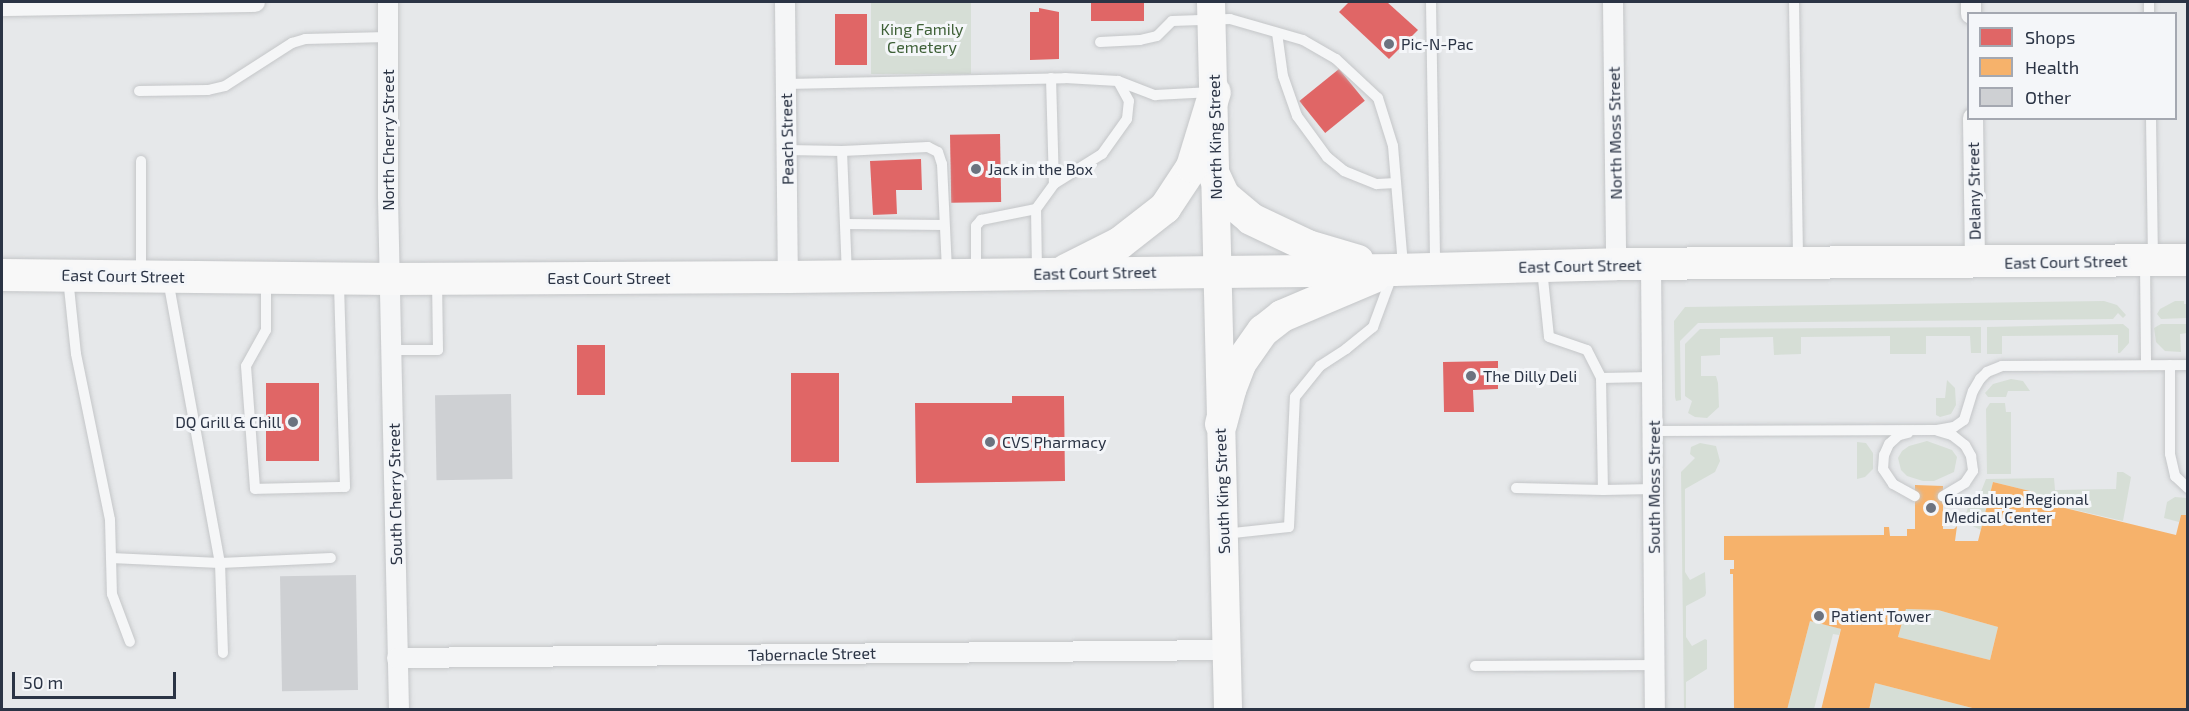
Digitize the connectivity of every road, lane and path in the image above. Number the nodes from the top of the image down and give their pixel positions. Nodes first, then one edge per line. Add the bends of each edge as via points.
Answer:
1 (255, 2) edge
2 (388, 2) edge
3 (785, 2) edge
4 (1431, 2) edge
5 (1613, 2) edge
6 (1794, 2) edge
7 (80, 3) edge
8 (2, 6) edge
9 (1211, 10) edge
10 (1277, 33) junction
11 (388, 37) junction
12 (1100, 42) dead end
13 (1051, 78) junction
14 (1118, 81) junction
15 (786, 84) junction
16 (140, 91) dead end
17 (1215, 92) junction
18 (1973, 120) edge
19 (2151, 120) edge
20 (787, 150) junction
21 (842, 151) junction
22 (141, 161) dead end
23 (1215, 177) junction
24 (1396, 183) junction
25 (1054, 184) junction
26 (1036, 209) junction
27 (847, 224) junction
28 (944, 225) junction
29 (2187, 260) edge
30 (2149, 261) junction
31 (1616, 264) junction
32 (1651, 264) junction
33 (1798, 264) junction
34 (1975, 264) junction
35 (1542, 266) junction
36 (1435, 269) junction
37 (1399, 270) junction
38 (1217, 272) junction
39 (1048, 274) junction
40 (2, 275) edge
41 (962, 275) junction
42 (68, 276) junction
43 (847, 276) junction
44 (154, 277) junction
45 (788, 277) junction
46 (266, 278) junction
47 (339, 278) junction
48 (391, 279) junction
49 (437, 279) junction
50 (392, 350) junction
51 (2146, 365) junction
52 (2170, 365) junction
53 (2187, 365) edge
54 (1653, 377) junction
55 (1601, 378) junction
56 (1221, 424) junction
57 (1937, 430) junction
58 (1653, 431) junction
59 (1914, 431) junction
60 (1516, 488) dead end
61 (2187, 488) edge
62 (1654, 489) junction
63 (1603, 490) junction
64 (1915, 496) dead end
65 (1943, 496) dead end
66 (1224, 534) junction
67 (111, 558) junction
68 (331, 558) dead end
69 (220, 563) junction
70 (130, 642) dead end
71 (1227, 651) junction
72 (224, 653) dead end
73 (398, 658) junction
74 (1655, 665) junction
75 (1475, 666) dead end
76 (399, 710) edge
77 (1228, 710) edge
78 (1655, 710) edge

1 - 7 street
2 - 11 street, North Cherry Street
3 - 15 street, Peach Street
4 - 36 lane
5 - 31 street, North Moss Street
6 - 33 lane
7 - 8 street
9 - 10 lane
9 - 12 lane via 1172,21 1157,36
9 - 17 main road, North King Street
10 - 24 lane via 1303,40 1336,59 1378,98 1393,146
10 - 24 lane via 1283,76 1297,116 1327,157 1344,171 1377,183
11 - 16 lane via 305,39 292,43 225,86
11 - 48 street, North Cherry Street
13 - 14 lane
13 - 15 lane
13 - 25 lane
14 - 17 lane via 1155,95
14 - 25 lane via 1129,101 1127,119 1102,154
15 - 20 street, Peach Street
17 - 23 main road, North King Street
17 - 39 main road via 1191,166 1165,208 1120,243
18 - 34 street, Delany Street
19 - 30 lane
20 - 21 lane
20 - 45 street, Peach Street
21 - 27 lane
21 - 28 lane via 928,147 938,152 942,164
22 - 44 lane
23 - 37 main road via 1224,196 1238,210 1272,231 1308,246
23 - 38 main road, North King Street
24 - 37 lane
25 - 26 lane
26 - 39 lane
26 - 41 lane via 981,220
27 - 28 lane
27 - 43 lane
28 - 41 lane
29 - 30 main road, East Court Street
30 - 34 main road, East Court Street
30 - 51 lane
31 - 32 main road, East Court Street
31 - 35 main road, East Court Street
32 - 33 main road, East Court Street
32 - 54 street, South Moss Street
33 - 34 main road, East Court Street
35 - 36 main road, East Court Street
35 - 55 lane via 1549,337 1587,350
36 - 37 main road, East Court Street
37 - 38 main road, East Court Street
37 - 56 main road via 1352,285 1282,316 1263,331 1241,362
37 - 66 lane via 1373,327 1320,366 1295,397 1289,527
38 - 39 main road, East Court Street
38 - 56 main road, South King Street
39 - 41 main road, East Court Street
40 - 42 main road, East Court Street
41 - 43 main road, East Court Street
42 - 44 main road, East Court Street
42 - 67 lane via 76,354 110,520
43 - 45 main road, East Court Street
44 - 46 main road, East Court Street
44 - 69 lane
45 - 49 main road, East Court Street
46 - 47 main road, East Court Street
46 - 47 lane via 266,330 246,366 255,489 345,487
47 - 48 main road, East Court Street
48 - 49 main road, East Court Street
48 - 50 street, South Cherry Street
49 - 50 lane via 438,350
50 - 73 street, South Cherry Street
51 - 52 lane
51 - 57 lane via 2002,366 1980,379 1964,420 1954,427
52 - 53 lane
52 - 61 lane via 2172,470
54 - 55 lane
54 - 58 street, South Moss Street
55 - 63 lane
56 - 66 main road, South King Street
57 - 59 lane
57 - 65 lane via 1965,445 1973,471 1965,483
58 - 59 lane
58 - 62 street, South Moss Street
59 - 64 lane via 1899,435 1889,444 1883,469 1893,484
60 - 63 lane
62 - 63 lane
62 - 74 street, South Moss Street
66 - 71 main road, South King Street
67 - 69 lane
67 - 70 lane via 112,594
68 - 69 lane
69 - 72 lane
71 - 73 street, Tabernacle Street
71 - 77 main road, South King Street
73 - 76 street, South Cherry Street
74 - 75 lane
74 - 78 street, South Moss Street

